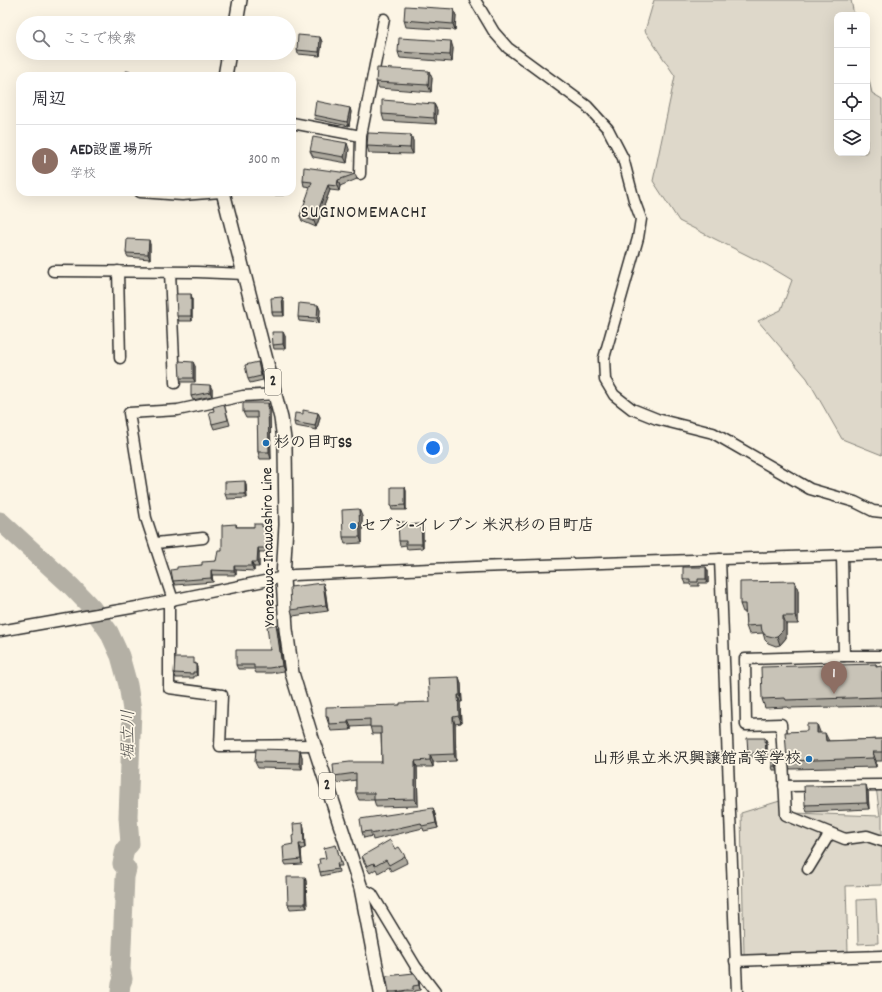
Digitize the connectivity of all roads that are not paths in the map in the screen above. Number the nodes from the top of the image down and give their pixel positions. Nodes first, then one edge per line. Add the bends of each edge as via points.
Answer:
1 (240, 0) edge
2 (475, 0) edge
3 (237, 16) edge
4 (384, 19) dead end
5 (228, 60) edge
6 (226, 72) edge
7 (296, 124) edge
8 (361, 136) junction
9 (360, 174) dead end
10 (223, 196) edge
11 (53, 271) dead end
12 (118, 271) junction
13 (170, 272) junction
14 (245, 274) junction
15 (120, 358) dead end
16 (175, 383) dead end
17 (276, 394) junction
18 (882, 512) edge
19 (203, 538) dead end
20 (156, 543) junction
21 (882, 554) edge
22 (842, 555) junction
23 (720, 559) junction
24 (283, 578) junction
25 (171, 600) junction
26 (0, 631) edge
27 (844, 656) junction
28 (882, 656) edge
29 (314, 745) junction
30 (882, 785) edge
31 (784, 786) junction
32 (830, 833) junction
33 (882, 841) edge
34 (808, 869) dead end
35 (361, 888) junction
36 (882, 956) edge
37 (735, 961) junction
38 (381, 992) edge
39 (434, 992) edge
40 (737, 992) edge

1 - 3 main road
2 - 18 street via 494,32 508,48 587,106 608,129 623,158 641,219 604,358 605,380 614,395 632,409 657,420 713,433 810,489
4 - 8 street
5 - 6 main road
7 - 8 street
8 - 9 street
10 - 14 main road, Yonezawa-Inawashiro Line / 2
11 - 12 street
12 - 13 street
12 - 15 street
13 - 14 street
13 - 16 street
14 - 17 main road, Yonezawa-Inawashiro Line / 2
17 - 20 street via 243,396 178,410 129,413 146,518
17 - 24 main road, Yonezawa-Inawashiro Line / 2 via 285,446 286,525
19 - 20 street
20 - 25 street
21 - 22 street
22 - 23 street
22 - 27 street
23 - 24 street via 468,567 294,575
23 - 37 street
24 - 25 street
24 - 29 main road, Yonezawa-Inawashiro Line / 2 via 292,674
25 - 26 street
25 - 29 street via 169,688 222,695 220,746
27 - 28 street
27 - 31 street via 745,659 746,725 782,724
29 - 35 main road, Yonezawa-Inawashiro Line / 2
30 - 31 street
31 - 32 street via 786,815
32 - 33 street via 845,839 867,836
32 - 34 street
35 - 38 main road, Yonezawa-Inawashiro Line / 2
35 - 39 street via 372,894
36 - 37 street
37 - 40 street

